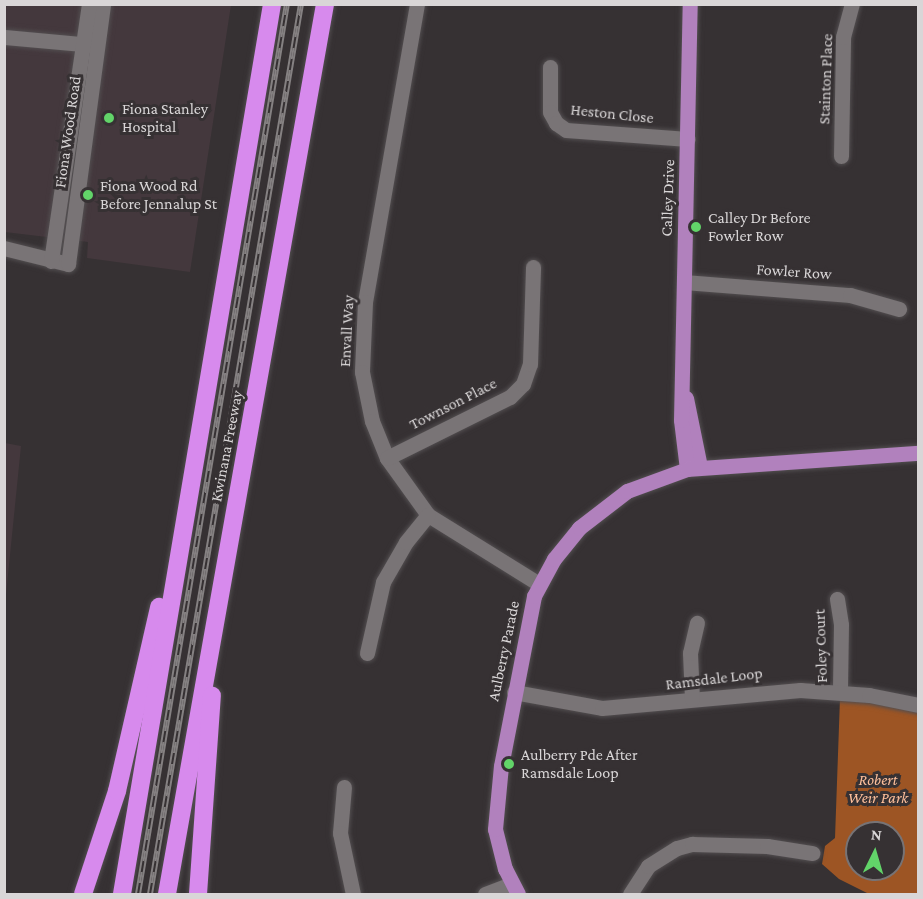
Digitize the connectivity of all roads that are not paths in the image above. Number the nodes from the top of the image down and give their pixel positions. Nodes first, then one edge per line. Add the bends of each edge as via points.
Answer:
1 (89, 4) edge
2 (103, 4) edge
3 (272, 4) edge
4 (325, 4) edge
5 (417, 4) edge
6 (690, 4) edge
7 (852, 4) edge
8 (4, 38) edge
9 (92, 45) junction
10 (550, 67) dead end
11 (688, 139) junction
12 (841, 156) dead end
13 (53, 243) junction
14 (71, 244) junction
15 (8, 249) edge
16 (51, 261) junction
17 (533, 267) dead end
18 (684, 282) junction
19 (899, 309) dead end
20 (199, 435) junction
21 (918, 453) edge
22 (387, 458) junction
23 (693, 468) junction
24 (428, 515) junction
25 (539, 584) junction
26 (837, 598) dead end
27 (218, 600) junction
28 (697, 622) dead end
29 (368, 653) dead end
30 (513, 692) junction
31 (840, 692) junction
32 (692, 699) junction
33 (918, 705) edge
34 (344, 787) dead end
35 (812, 853) dead end
36 (514, 889) edge
37 (83, 894) edge
38 (122, 894) edge
39 (167, 894) edge
40 (198, 894) edge
41 (353, 894) edge
42 (486, 894) edge
43 (630, 894) edge

1 - 9 street, Fiona Wood Road
2 - 9 street, Fiona Wood Road
3 - 20 highway, Kwinana Freeway
4 - 27 highway, Kwinana Freeway
5 - 22 street, Envall Way via 374,240 361,336 362,372 372,421
6 - 11 main road, Calley Drive
7 - 12 street, Stainton Place via 843,37
8 - 9 street
9 - 13 street, Fiona Wood Road
9 - 14 street, Fiona Wood Road
10 - 11 street, Heston Close via 550,112 566,130
11 - 18 main road, Calley Drive
13 - 14 street
13 - 15 street
13 - 16 street, Fiona Wood Road
14 - 16 street, Fiona Wood Road via 68,264
15 - 16 street
17 - 22 street, Townson Place via 530,364 523,384 510,397
18 - 19 street, Fowler Row via 850,295
18 - 23 main road, Calley Drive via 681,420
20 - 37 highway via 117,791
20 - 38 highway, Kwinana Freeway
21 - 23 main road, Aulberry Parade
22 - 24 street, Envall Way
23 - 25 main road, Aulberry Parade via 637,486 593,514 565,544
24 - 25 street, Envall Way
24 - 29 street via 406,542 383,582
25 - 30 main road, Aulberry Parade
26 - 31 street, Foley Court via 841,624
27 - 39 highway, Kwinana Freeway
27 - 40 highway
28 - 32 street via 690,653
30 - 32 street, Ramsdale Loop via 602,708
30 - 36 main road, Aulberry Parade via 494,816 496,842
31 - 32 street, Ramsdale Loop via 780,690
31 - 33 street, Ramsdale Loop
34 - 41 street via 340,833
35 - 43 street via 767,846 692,844 677,848 648,866
36 - 42 street

